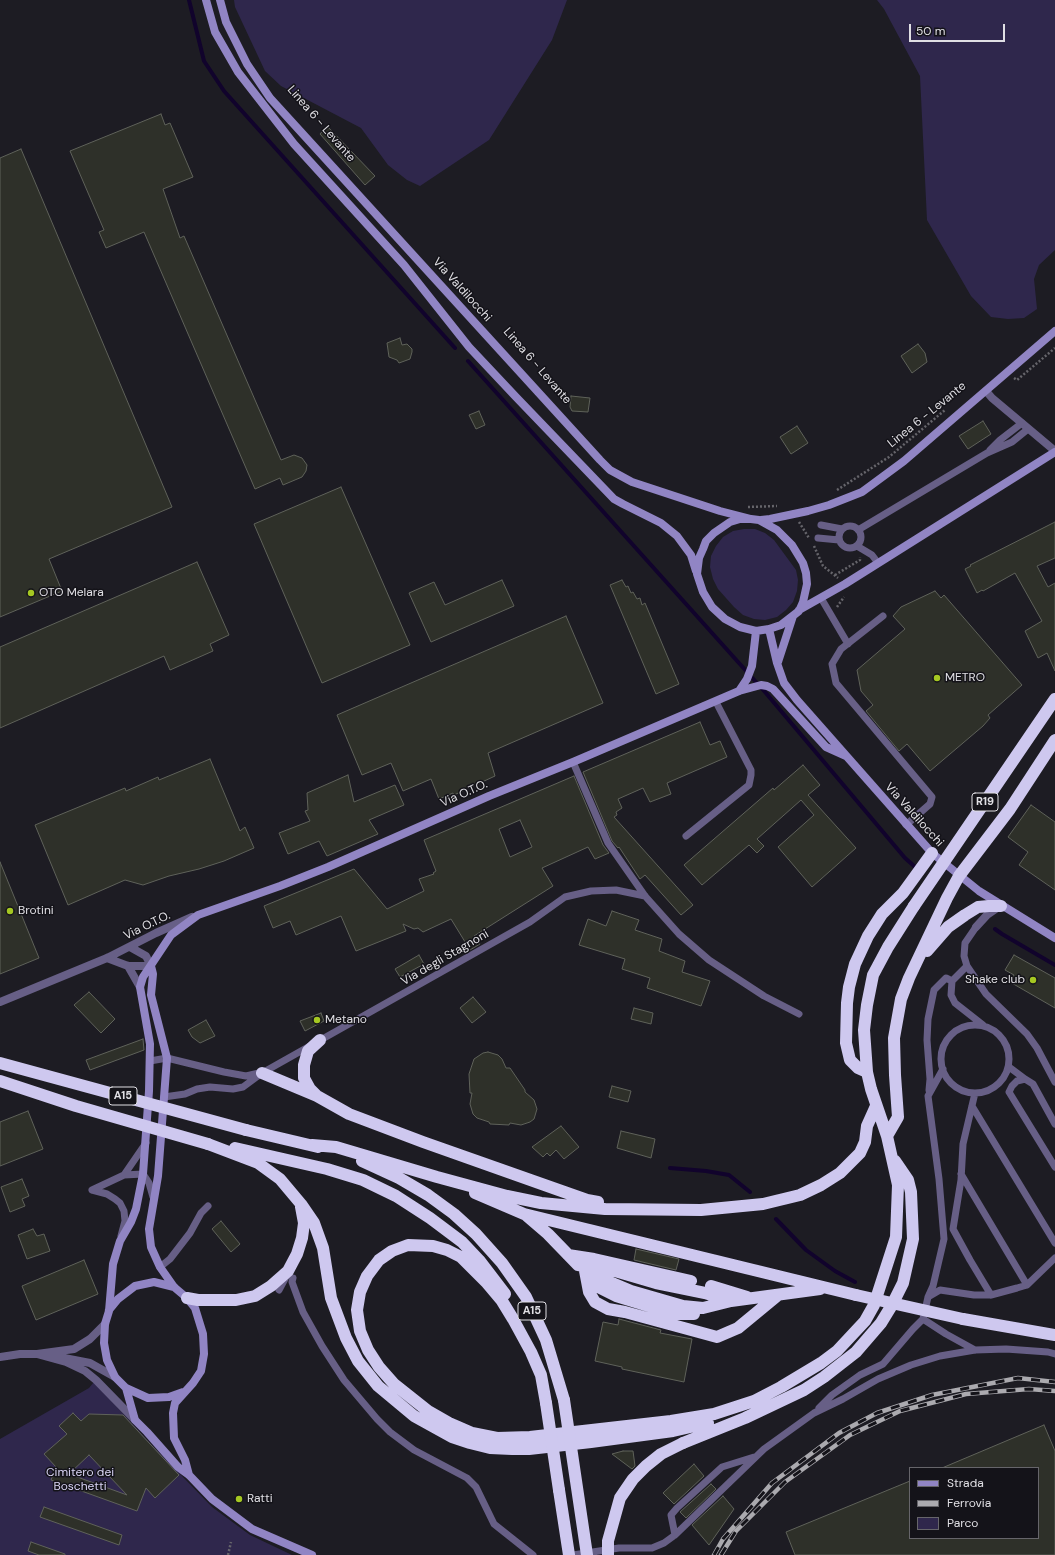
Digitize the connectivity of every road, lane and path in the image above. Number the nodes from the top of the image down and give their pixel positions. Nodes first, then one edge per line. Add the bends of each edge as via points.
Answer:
1 (206, 0) edge
2 (220, 0) edge
3 (1055, 331) edge
4 (1055, 348) edge
5 (1009, 372) junction
6 (986, 392) junction
7 (949, 408) dead end
8 (1026, 426) junction
9 (1055, 452) edge
10 (831, 492) dead end
11 (780, 506) dead end
12 (742, 507) dead end
13 (796, 514) junction
14 (755, 520) junction
15 (820, 525) dead end
16 (842, 529) junction
17 (858, 530) junction
18 (818, 538) dead end
19 (839, 540) junction
20 (859, 548) junction
21 (878, 563) junction
22 (697, 574) junction
23 (835, 575) junction
24 (846, 584) junction
25 (821, 598) junction
26 (830, 612) junction
27 (796, 613) junction
28 (884, 616) dead end
29 (769, 629) junction
30 (756, 631) junction
31 (848, 644) junction
32 (777, 663) junction
33 (773, 689) joint
34 (739, 691) junction
35 (1055, 699) edge
36 (716, 702) junction
37 (1055, 740) edge
38 (846, 756) junction
39 (574, 762) junction
40 (906, 825) junction
41 (686, 836) dead end
42 (932, 853) junction
43 (959, 876) junction
44 (645, 896) junction
45 (1001, 906) junction
46 (198, 915) junction
47 (976, 927) joint
48 (1055, 938) edge
49 (130, 947) junction
50 (107, 958) junction
51 (916, 964) junction
52 (128, 966) junction
53 (151, 966) junction
54 (967, 966) junction
55 (952, 981) junction
56 (140, 987) junction
57 (0, 1002) edge
58 (799, 1014) dead end
59 (984, 1025) junction
60 (320, 1040) junction
61 (167, 1058) junction
62 (150, 1061) junction
63 (0, 1063) edge
64 (1008, 1067) junction
65 (943, 1069) junction
66 (867, 1072) junction
67 (262, 1073) junction
68 (1025, 1080) junction
69 (0, 1081) edge
70 (1055, 1082) edge
71 (999, 1083) junction
72 (1009, 1092) junction
73 (976, 1093) junction
74 (317, 1096) junction
75 (928, 1096) junction
76 (164, 1097) junction
77 (876, 1106) junction
78 (972, 1106) junction
79 (1055, 1124) edge
80 (888, 1136) junction
81 (146, 1143) junction
82 (312, 1145) junction
83 (247, 1154) junction
84 (893, 1157) junction
85 (1055, 1167) edge
86 (143, 1174) junction
87 (961, 1174) junction
88 (124, 1175) junction
89 (437, 1177) junction
90 (153, 1197) junction
91 (301, 1204) junction
92 (208, 1206) dead end
93 (638, 1210) junction
94 (524, 1214) junction
95 (120, 1241) junction
96 (1055, 1243) edge
97 (568, 1255) junction
98 (1055, 1258) edge
99 (160, 1267) junction
100 (582, 1268) junction
101 (291, 1274) junction
102 (1027, 1284) junction
103 (174, 1287) junction
104 (827, 1288) junction
105 (279, 1290) dead end
106 (778, 1295) junction
107 (992, 1295) junction
108 (928, 1297) junction
109 (187, 1298) junction
110 (752, 1298) junction
111 (732, 1300) junction
112 (109, 1311) junction
113 (923, 1319) junction
114 (105, 1324) junction
115 (1055, 1328) edge
116 (1041, 1332) junction
117 (1055, 1334) edge
118 (975, 1350) junction
119 (37, 1354) junction
120 (1055, 1354) edge
121 (0, 1357) edge
122 (541, 1375) junction
123 (115, 1377) junction
124 (126, 1388) junction
125 (184, 1392) junction
126 (738, 1407) junction
127 (814, 1413) junction
128 (135, 1420) junction
129 (755, 1457) junction
130 (189, 1475) junction
131 (675, 1535) junction
132 (231, 1542) dead end
133 (228, 1555) edge
134 (312, 1555) edge
135 (533, 1555) edge
136 (569, 1555) edge
137 (573, 1555) edge
138 (587, 1555) edge
139 (608, 1555) edge

1 - 22 street via 215,32 238,72 289,138 404,265 469,347 614,499 661,523 677,536 690,555
2 - 14 street, Via Valdilocchi via 226,22 247,64 270,98 610,470 632,482
3 - 5 street
4 - 5 path via 1017,380
5 - 6 street
6 - 8 street
6 - 13 street via 904,461 862,492
7 - 10 path, Linea 6 - Levante via 889,457
8 - 9 street
8 - 17 lane via 1000,440 987,453
9 - 21 street
11 - 12 path
13 - 14 street via 770,520
13 - 23 path via 823,566
14 - 22 street via 740,519 714,532 706,541 701,553
14 - 27 street via 769,525 784,537 803,563 806,594
15 - 16 lane
16 - 17 lane via 848,526 856,527
16 - 19 lane
17 - 20 lane via 861,537
18 - 19 lane
19 - 20 lane via 846,548
20 - 21 lane via 872,555
20 - 23 path via 860,560
21 - 24 street
22 - 30 street via 712,607 735,625
23 - 24 path
24 - 25 street
24 - 26 path via 849,590 837,607
25 - 26 lane
25 - 27 street
26 - 31 lane
27 - 29 street via 781,625
27 - 32 street
28 - 31 lane
29 - 30 street
29 - 32 street
30 - 34 street via 752,666
31 - 40 lane via 841,649 832,664 836,683 932,797 930,804
32 - 38 street via 784,683
33 - 34 street, Via O.T.O. via 761,685
33 - 38 street, Via Valdilocchi via 826,747
34 - 36 street, Via O.T.O.
35 - 66 highway, R19, bridge via 914,906 873,975 864,1030
36 - 39 street, Via O.T.O.
36 - 41 lane via 751,770 749,785
37 - 43 highway via 1010,809
38 - 40 street, Via Valdilocchi
39 - 44 lane via 608,843
39 - 46 street, Via O.T.O. via 489,796 321,870
40 - 42 street, Via Valdilocchi
42 - 43 street, Via Valdilocchi
42 - 66 highway via 903,893 882,914 855,964 847,1003 846,1043 850,1060
43 - 45 street, Via Valdilocchi
43 - 51 highway
44 - 58 lane via 679,934 709,960 764,996
44 - 60 lane, Via degli Stagnoni via 616,890 591,891 565,897 530,922
45 - 47 street via 987,915
45 - 48 street, Via Valdilocchi
45 - 51 highway via 978,908 956,920
46 - 49 street, Via O.T.O.
46 - 53 street, Via O.T.O. via 171,935
47 - 54 lane via 965,943 964,956
49 - 50 street, Via O.T.O.
49 - 53 street via 146,956
50 - 52 street
50 - 57 street, Via O.T.O.
51 - 80 highway via 901,998 896,1025 894,1054 898,1117
52 - 53 street
52 - 56 street
53 - 56 street, Via O.T.O.
53 - 61 street via 154,974 151,995
54 - 55 lane
54 - 70 lane via 986,994 1027,1034
55 - 59 lane via 951,995 955,1003
55 - 75 lane via 946,978 934,990 928,1019
56 - 62 street via 150,1044
59 - 64 lane via 1002,1037 1008,1047
59 - 65 lane via 973,1024 952,1033 941,1054
60 - 67 lane, Via degli Stagnoni
60 - 74 highway via 308,1050 304,1065 304,1078
61 - 62 lane
61 - 67 lane via 246,1076
61 - 76 street
62 - 81 street
63 - 82 highway, A15 / A15, bridge via 246,1130
64 - 68 lane
64 - 71 lane
65 - 73 lane via 954,1085 964,1091
65 - 75 lane
66 - 77 highway, R19
67 - 74 highway
67 - 76 lane, Via degli Stagnoni via 243,1087 210,1087
68 - 72 lane via 1017,1081
68 - 79 lane via 1033,1084
69 - 83 highway, A15 / A15, bridge via 76,1106
71 - 72 lane
71 - 73 lane via 986,1092
72 - 85 lane
73 - 78 lane
74 - 93 highway via 349,1114 423,1142 587,1200
75 - 108 lane via 940,1179 944,1239
76 - 90 street via 158,1176
77 - 80 highway
77 - 93 highway via 860,1153 840,1173 811,1190 763,1204 701,1210
78 - 87 lane via 963,1144
78 - 96 lane
80 - 84 highway
81 - 86 street
81 - 88 lane
82 - 89 highway via 336,1146
82 - 138 highway, A15 / A15, bridge via 366,1162 433,1198 476,1234 502,1263 526,1298 546,1340 564,1400
83 - 91 highway via 280,1179
83 - 122 highway, A15 / A15 via 328,1169 363,1180 396,1196 462,1242 491,1275 509,1301 528,1338
84 - 126 highway via 898,1185 896,1237 874,1305 865,1321 837,1351 821,1363 767,1394
84 - 139 highway, bridge via 908,1180 911,1192 913,1239 903,1283 881,1322 856,1352 804,1390 745,1418 682,1443 661,1454 646,1466 620,1498 608,1541
86 - 88 lane
86 - 90 lane
86 - 95 street via 136,1209
87 - 102 lane
87 - 107 lane via 954,1230
88 - 95 lane via 92,1190 115,1198 124,1211 125,1221
89 - 93 highway via 541,1203
89 - 94 highway
90 - 99 street via 149,1229 151,1247
91 - 101 highway via 304,1223 302,1238
91 - 126 highway via 314,1223 323,1248 331,1298 358,1361 378,1386 398,1404 452,1437 490,1448 530,1449 673,1431 723,1418
92 - 99 lane via 170,1259
94 - 97 highway
94 - 104 highway
95 - 112 street via 113,1264
97 - 100 highway
97 - 110 highway via 614,1263
98 - 102 lane
99 - 103 street
100 - 106 highway via 589,1292 595,1302 608,1308 717,1337 738,1328
100 - 111 highway via 615,1271
100 - 111 highway via 631,1291 684,1306 703,1308
101 - 105 lane
101 - 109 highway via 255,1296 236,1300
101 - 135 lane via 303,1312 322,1346 344,1380 376,1419 414,1450 467,1478 476,1487 497,1528
102 - 107 lane
103 - 109 street
103 - 112 street via 154,1282 135,1286 118,1299
104 - 106 highway
104 - 116 highway, bridge via 963,1319
106 - 110 highway
107 - 108 lane via 940,1290
108 - 113 lane
109 - 125 street via 200,1320 204,1354 201,1371
110 - 111 highway
112 - 114 street
113 - 118 lane
113 - 127 lane via 884,1364 860,1375 832,1395
114 - 119 street via 90,1339 74,1349
114 - 123 street via 104,1343 107,1360
115 - 116 lane
116 - 117 highway
118 - 120 lane
118 - 127 lane via 940,1356 911,1365 878,1379
119 - 121 street
119 - 123 street via 90,1363
119 - 128 street via 85,1370
122 - 126 highway via 523,1336 502,1301 461,1257 432,1246 408,1245 392,1251 379,1260 366,1276 357,1310 360,1331 379,1367 394,1384 428,1411 449,1424 472,1433 497,1438 530,1437 693,1418
122 - 136 highway, A15, bridge
123 - 124 street
124 - 125 street via 148,1398 169,1397
124 - 128 street
125 - 130 street via 175,1403 172,1425 174,1438
127 - 129 lane
128 - 130 street via 178,1467
129 - 131 lane
129 - 131 lane via 722,1467 677,1508 671,1515
130 - 134 street via 212,1499 252,1529
131 - 137 lane via 652,1548 619,1548
132 - 133 path

